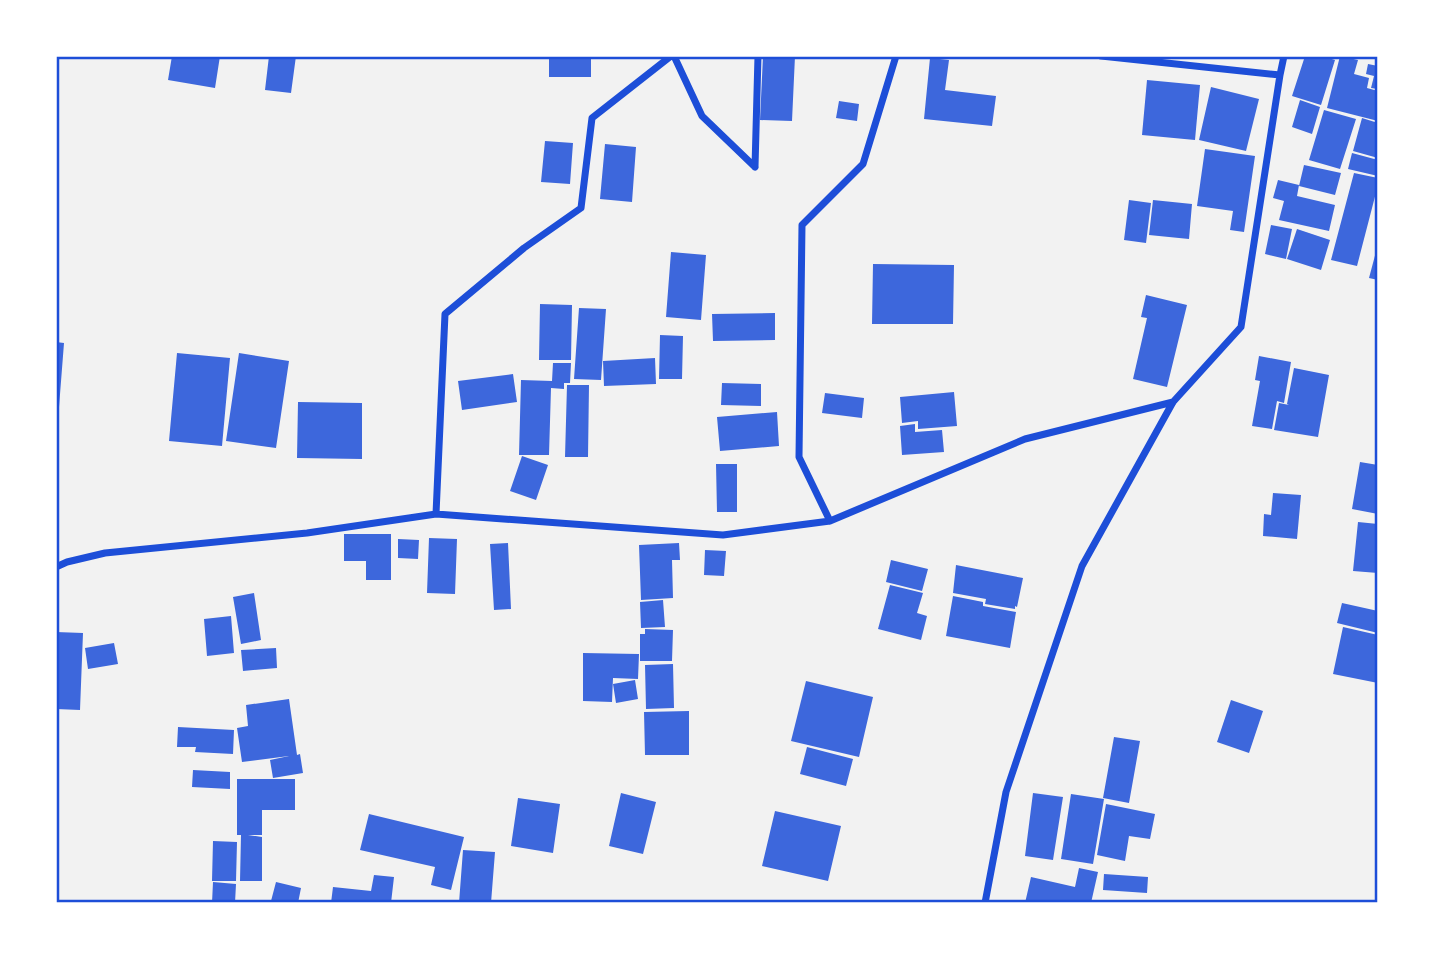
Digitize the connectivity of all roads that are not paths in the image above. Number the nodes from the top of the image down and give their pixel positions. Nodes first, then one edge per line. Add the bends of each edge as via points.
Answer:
1 (672, 56) edge
2 (758, 56) edge
3 (896, 56) edge
4 (1101, 56) edge
5 (1284, 56) edge
6 (1280, 75) junction
7 (1173, 402) junction
8 (436, 514) junction
9 (830, 521) junction
10 (56, 567) edge
11 (985, 903) edge

1 - 2 street via 702,116 755,167
1 - 8 street via 592,118 581,208 445,314
3 - 9 street via 863,164 802,225 800,457
4 - 6 street
5 - 6 street
6 - 7 street via 1241,327
7 - 9 street via 1025,439
7 - 11 street via 1082,566 1006,793
8 - 9 street via 723,535
8 - 10 street via 307,533 105,553

